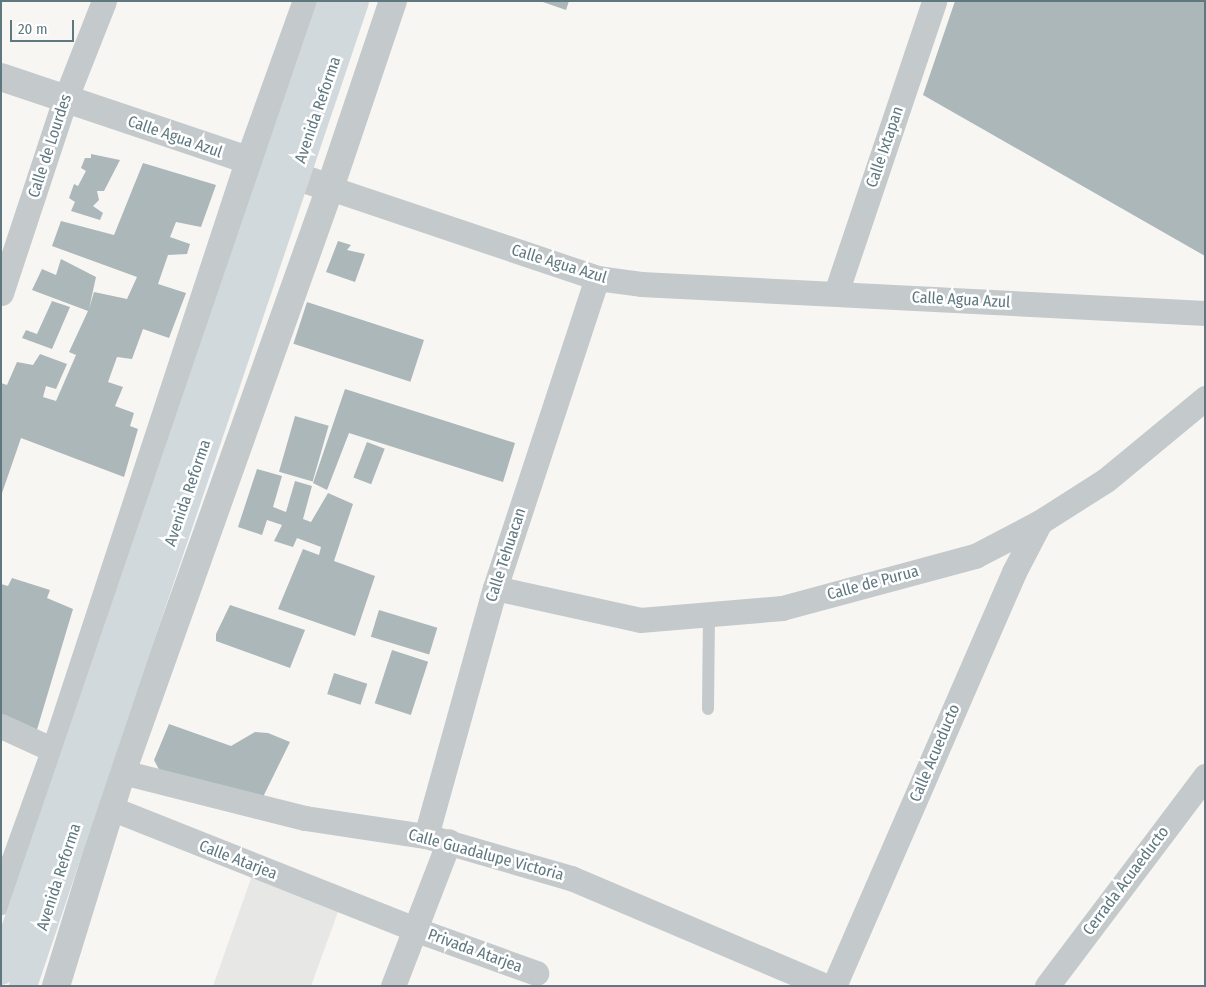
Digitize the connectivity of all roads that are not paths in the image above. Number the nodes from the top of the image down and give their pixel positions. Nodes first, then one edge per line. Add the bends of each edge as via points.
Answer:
1 (104, 1) edge
2 (307, 1) edge
3 (332, 1) edge
4 (355, 1) edge
5 (393, 1) edge
6 (934, 1) edge
7 (1, 77) edge
8 (65, 100) junction
9 (273, 168) junction
10 (330, 188) junction
11 (597, 278) junction
12 (1, 293) edge
13 (836, 293) junction
14 (1205, 313) edge
15 (1205, 398) edge
16 (1040, 522) junction
17 (495, 588) junction
18 (709, 614) junction
19 (708, 709) dead end
20 (1, 726) edge
21 (86, 762) junction
22 (1205, 776) edge
23 (74, 793) junction
24 (110, 810) junction
25 (437, 838) junction
26 (1, 901) edge
27 (414, 929) junction
28 (1, 970) edge
29 (536, 973) dead end
30 (24, 986) edge
31 (56, 986) edge
32 (393, 986) edge
33 (826, 986) edge
34 (834, 986) edge
35 (1048, 986) edge

1 - 8 street, Calle de Lourdes
2 - 9 street
3 - 9 main road, Avenida Reforma
4 - 9 main road, Avenida Reforma
5 - 10 street
6 - 13 street, Calle Ixtapan
7 - 8 street, Calle Agua Azul
8 - 9 street, Calle Agua Azul
8 - 12 street, Calle de Lourdes
9 - 10 street, Calle Agua Azul
9 - 21 main road, Avenida Reforma
10 - 11 street, Calle Agua Azul
10 - 21 street
11 - 13 street, Calle Agua Azul via 641,284
11 - 17 street, Calle Tehuacan
13 - 14 street, Calle Agua Azul
15 - 16 street, Calle de Purua via 1106,480
16 - 18 street, Calle de Purua via 975,556 782,608
16 - 34 street, Calle Acueducto via 1014,572
17 - 18 street, Calle de Purua via 640,620
17 - 25 street, Calle Tehuacan
18 - 19 lane
20 - 21 street, Calle Guadalupe Victoria
21 - 23 main road, Avenida Reforma
21 - 24 street
21 - 25 street, Calle Guadalupe Victoria via 305,818
21 - 26 street
22 - 35 street, Cerrada Acuaeducto
23 - 24 street, Calle Atarjea
23 - 28 main road, Avenida Reforma
23 - 30 main road, Avenida Reforma
24 - 27 street, Calle Atarjea
24 - 31 street
25 - 27 street, Calle Tehuacan
25 - 33 street, Calle Guadalupe Victoria via 572,878
27 - 29 street, Privada Atarjea
27 - 32 street, Calle Tehuacan

